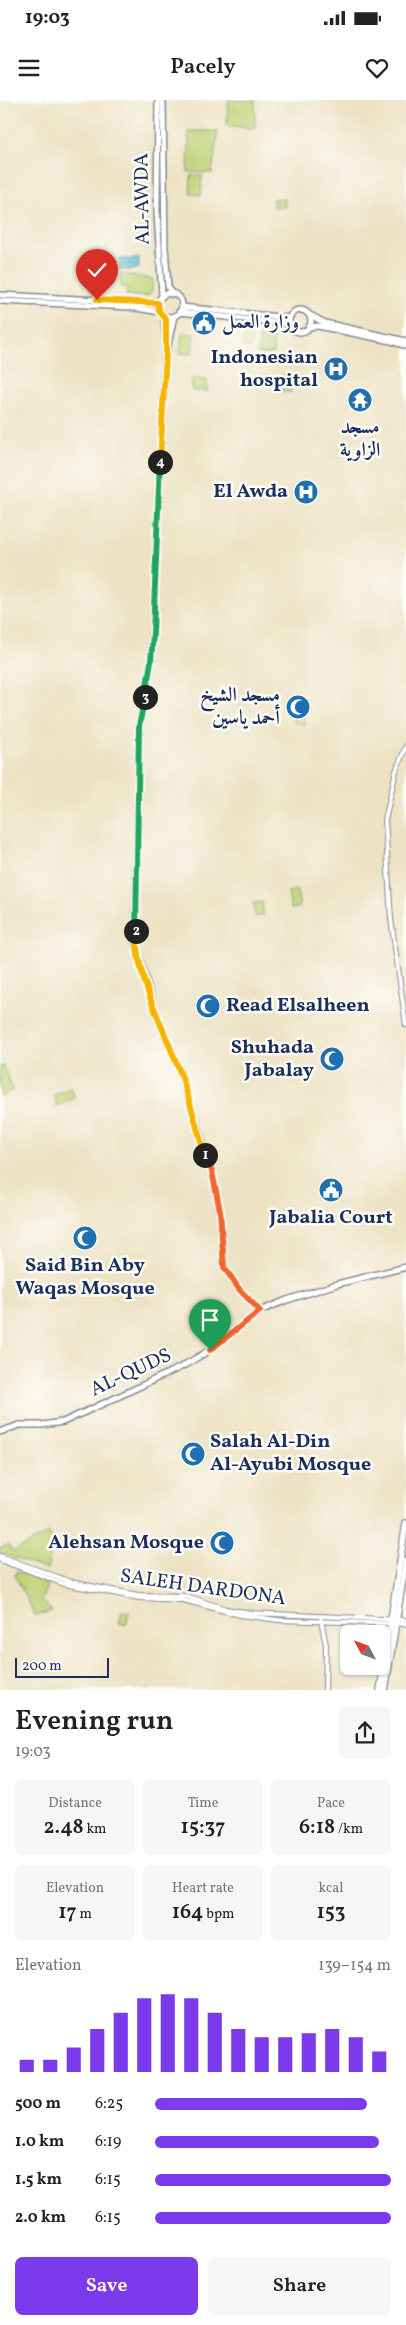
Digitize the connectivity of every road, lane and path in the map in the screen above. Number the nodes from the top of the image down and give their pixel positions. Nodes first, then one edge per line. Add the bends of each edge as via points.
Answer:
1 (158, 100) edge
2 (163, 100) edge
3 (171, 294) junction
4 (0, 295) edge
5 (162, 296) junction
6 (0, 301) edge
7 (158, 303) junction
8 (181, 310) junction
9 (162, 314) junction
10 (310, 315) junction
11 (174, 316) junction
12 (289, 321) junction
13 (309, 327) junction
14 (406, 340) edge
15 (406, 346) edge
16 (166, 352) junction
17 (406, 746) edge
18 (406, 1026) edge
19 (406, 1267) edge
20 (260, 1311) junction
21 (0, 1432) edge
22 (406, 1523) edge
23 (0, 1556) edge
24 (0, 1560) edge
25 (406, 1560) edge
26 (321, 1620) junction
27 (394, 1622) junction
28 (406, 1622) edge
29 (325, 1690) edge
30 (380, 1690) edge
31 (385, 1690) edge

1 - 5 main road, AL-AWDA via 157,219
2 - 3 main road, AL-AWDA via 164,238
3 - 5 main road
3 - 8 main road via 179,298
4 - 7 main road
5 - 7 main road
6 - 9 main road via 130,307
7 - 9 main road
8 - 11 main road
8 - 12 main road
9 - 11 main road
9 - 16 main road via 166,319
10 - 12 main road via 300,310 293,312
10 - 13 main road
10 - 14 main road via 325,323
11 - 16 main road
12 - 13 main road via 298,332
13 - 15 main road via 329,328
16 - 20 main road via 152,652 139,726 135,942 156,1014 178,1066 212,1171 220,1211 224,1267
17 - 18 street via 396,771 386,820 391,919
19 - 20 main road, AL-QUDS via 315,1290
20 - 21 main road, AL-QUDS via 210,1350 111,1400 63,1422 19,1425
22 - 27 highway
23 - 26 street, SALEH DARDONA via 83,1585 138,1595 186,1596 226,1609
24 - 26 street, SALEH DARDONA via 81,1588 140,1598 183,1600 240,1615
25 - 27 highway
26 - 27 street, SALEH DARDONA
26 - 29 street via 326,1645
27 - 28 street, SALEH DARDONA
27 - 30 highway
27 - 31 highway

